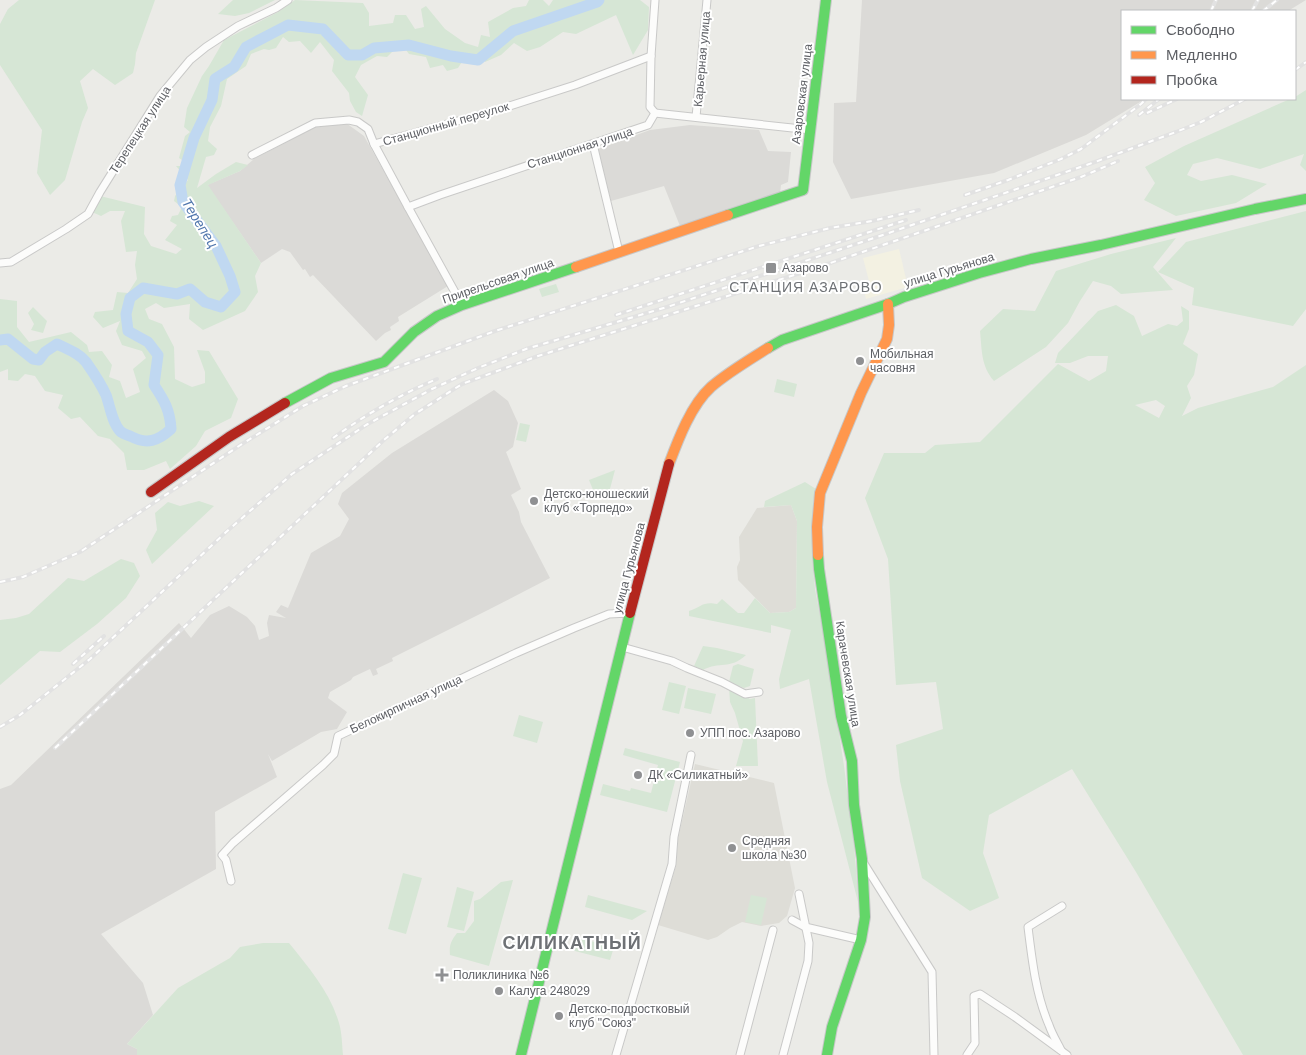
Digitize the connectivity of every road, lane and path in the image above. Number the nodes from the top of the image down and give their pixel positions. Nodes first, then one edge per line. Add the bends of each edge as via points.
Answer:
1 (288, 0) edge
2 (655, 0) edge
3 (708, 0) edge
4 (826, 0) edge
5 (651, 56) junction
6 (655, 113) junction
7 (696, 117) junction
8 (810, 130) junction
9 (374, 144) junction
10 (593, 144) junction
11 (252, 155) dead end
12 (803, 190) joint
13 (1306, 199) edge
14 (408, 207) junction
15 (620, 252) junction
16 (0, 263) edge
17 (888, 304) junction
18 (462, 305) junction
19 (151, 492) dead end
20 (630, 613) junction
21 (622, 647) junction
22 (759, 692) dead end
23 (691, 755) dead end
24 (862, 859) junction
25 (231, 881) dead end
26 (799, 894) dead end
27 (1062, 906) dead end
28 (792, 920) dead end
29 (805, 927) junction
30 (773, 930) dead end
31 (861, 940) junction
32 (1064, 1054) edge
33 (521, 1055) edge
34 (616, 1055) edge
35 (740, 1055) edge
36 (783, 1055) edge
37 (827, 1055) edge
38 (934, 1055) edge
39 (967, 1055) edge

1 - 16 street, Терепецкая улица via 238,26 190,60 160,96 88,214 11,262
2 - 5 street
3 - 7 street, Карьерная улица
4 - 8 street, Азаровская улица
5 - 6 street via 650,107
5 - 9 street, Станционный переулок via 494,111
6 - 7 street
6 - 10 street, Станционная улица via 648,125
7 - 8 street
8 - 12 street, Азаровская улица
9 - 11 street, Станционный переулок via 368,129 358,122 315,123
9 - 14 street
10 - 14 street, Станционная улица
10 - 15 street
12 - 15 street, Прирельсовая улица
13 - 17 street, улица Гурьянова via 1031,259 978,273
14 - 18 street
15 - 18 street, Прирельсовая улица
17 - 20 street, улица Гурьянова via 773,344 710,388 679,437
17 - 24 street, Карачевская улица via 887,339 820,493 817,527 819,569 841,716 852,761
18 - 19 street, Прирельсовая улица via 414,332 384,362 331,378 271,411
20 - 21 street, улица Гурьянова
20 - 25 street, Белокирпичная улица via 609,614 574,628 338,736 334,754 222,855
21 - 22 street via 672,661 745,694
21 - 33 street, улица Гурьянова
23 - 34 street via 674,837 672,864
24 - 31 street, Карачевская улица via 865,917
24 - 38 street via 932,972
26 - 29 street
27 - 32 street via 1028,927 1039,996 1048,1025
28 - 29 street
29 - 31 street
29 - 36 street via 809,943 808,961
30 - 35 street
31 - 37 street, Карачевская улица via 832,1027
32 - 39 street via 980,994 974,996 975,1043

